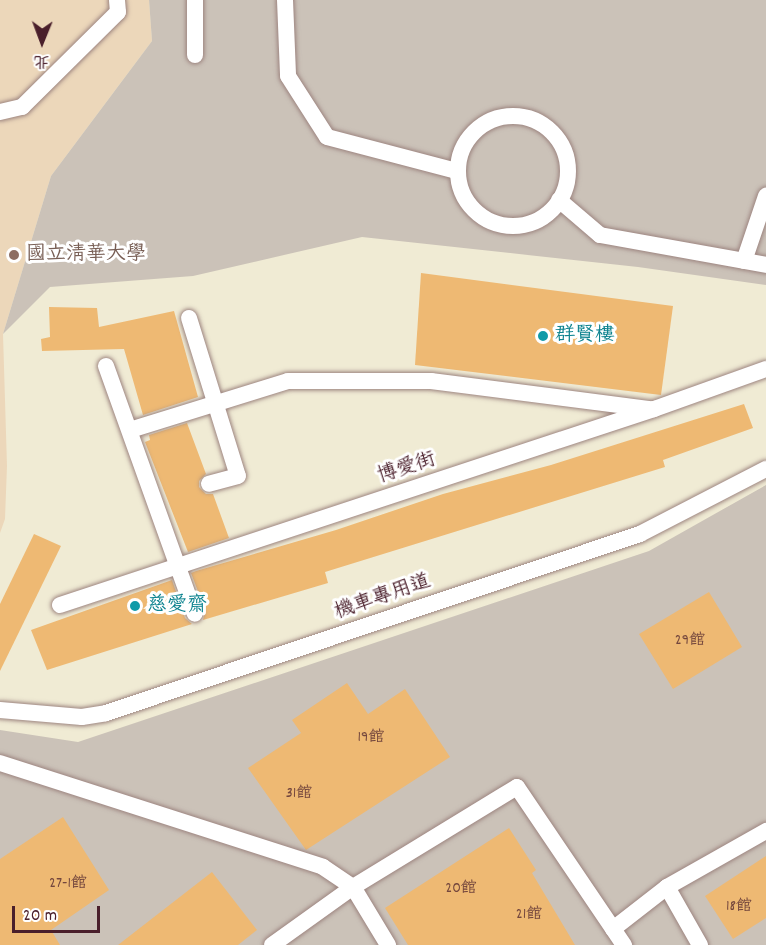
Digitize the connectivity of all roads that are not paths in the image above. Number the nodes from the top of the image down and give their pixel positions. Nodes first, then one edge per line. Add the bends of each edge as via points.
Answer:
1 (117, 0) edge
2 (195, 0) edge
3 (285, 0) edge
4 (195, 55) dead end
5 (0, 112) edge
6 (457, 171) junction
7 (766, 196) edge
8 (559, 200) junction
9 (744, 261) junction
10 (766, 265) edge
11 (189, 318) dead end
12 (106, 366) dead end
13 (766, 369) edge
14 (215, 404) junction
15 (654, 409) junction
16 (129, 430) junction
17 (766, 469) edge
18 (209, 484) dead end
19 (178, 566) junction
20 (60, 605) dead end
21 (195, 614) dead end
22 (0, 710) edge
23 (0, 763) edge
24 (766, 831) edge
25 (353, 887) junction
26 (667, 888) junction
27 (613, 928) junction
28 (272, 945) edge
29 (388, 945) edge
30 (624, 945) edge
31 (700, 945) edge

1 - 5 lane via 118,12 22,107
2 - 4 lane
3 - 6 lane via 288,76 327,138
6 - 8 lane via 468,204 497,224 515,226 532,222 548,214
6 - 8 lane via 464,145 482,124 499,117 518,116 536,121 552,131 568,165 567,183
7 - 9 lane
8 - 9 lane via 600,235
9 - 10 lane
11 - 14 lane
12 - 16 lane
13 - 15 lane, 博愛街
14 - 15 lane via 288,381 431,381
14 - 16 lane
14 - 18 lane via 238,476
15 - 19 lane, 博愛街
16 - 19 lane
17 - 22 lane, 機車專用道 via 640,534 106,713 82,717
19 - 20 lane, 博愛街
19 - 21 lane
23 - 25 lane via 323,867
24 - 26 lane
25 - 27 lane via 517,787
25 - 28 lane
25 - 29 lane
26 - 27 lane
26 - 31 lane
27 - 30 lane

